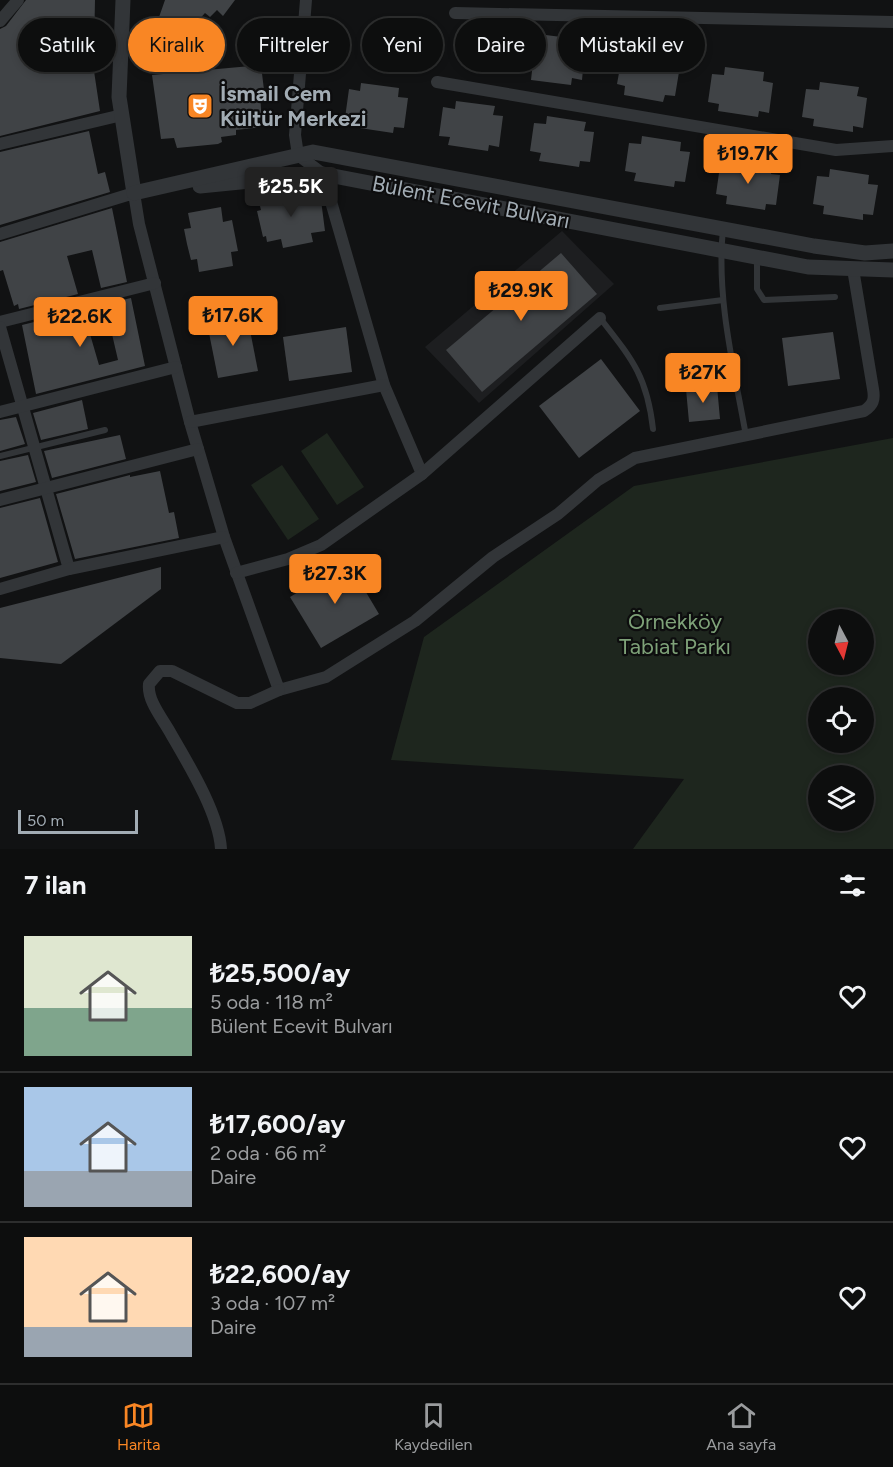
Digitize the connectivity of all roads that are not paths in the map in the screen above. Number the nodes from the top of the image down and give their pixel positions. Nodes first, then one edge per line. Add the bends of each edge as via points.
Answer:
1 (18, 0) edge
2 (123, 0) edge
3 (306, 0) edge
4 (455, 14) dead end
5 (0, 21) edge
6 (893, 22) edge
7 (437, 81) dead end
8 (122, 115) junction
9 (0, 144) edge
10 (893, 146) edge
11 (298, 155) junction
12 (323, 174) junction
13 (134, 193) junction
14 (723, 229) junction
15 (0, 234) edge
16 (721, 250) junction
17 (893, 251) edge
18 (757, 257) junction
19 (853, 269) junction
20 (893, 270) edge
21 (155, 283) junction
22 (835, 297) dead end
23 (723, 300) junction
24 (660, 308) dead end
25 (600, 318) joint
26 (0, 322) edge
27 (0, 327) edge
28 (5, 366) edge
29 (176, 367) junction
30 (384, 386) junction
31 (23, 405) junction
32 (0, 412) edge
33 (190, 422) junction
34 (653, 429) dead end
35 (105, 430) dead end
36 (746, 436) junction
37 (36, 446) junction
38 (198, 449) junction
39 (0, 456) edge
40 (422, 474) junction
41 (48, 488) junction
42 (0, 500) edge
43 (224, 537) junction
44 (69, 569) junction
45 (236, 573) junction
46 (0, 589) edge
47 (279, 690) junction
48 (221, 849) edge

1 - 5 street
2 - 8 street via 119,97
3 - 11 street via 295,135
4 - 6 street
7 - 10 street via 836,150
8 - 9 street
8 - 13 street
11 - 12 street
11 - 13 street, Bülent Ecevit Bulvarı
11 - 14 street, Bülent Ecevit Bulvarı via 313,152
12 - 13 street, Bülent Ecevit Bulvarı
12 - 16 street, Bülent Ecevit Bulvarı
12 - 30 street
13 - 15 street
13 - 21 street
14 - 16 lane
14 - 17 street, Bülent Ecevit Bulvarı via 865,253
16 - 18 street, Bülent Ecevit Bulvarı
16 - 23 lane
18 - 19 street, Bülent Ecevit Bulvarı via 808,267
18 - 22 lane via 757,289 764,300
19 - 20 street, Bülent Ecevit Bulvarı
19 - 36 street via 873,389 871,406 864,411
21 - 26 street
21 - 29 street
23 - 24 lane
23 - 36 lane
25 - 34 lane via 638,369 648,391
25 - 40 street
27 - 28 street
28 - 31 street
29 - 31 street
29 - 33 street
30 - 33 street
30 - 40 street
31 - 32 street
31 - 37 street
33 - 38 street
35 - 37 lane
36 - 47 street via 635,458 493,557 415,621 326,677
37 - 39 lane
37 - 41 street
38 - 41 street
38 - 43 street
40 - 45 street via 321,545
41 - 42 street
41 - 44 street
43 - 44 street
43 - 45 street
44 - 46 street
45 - 47 street
47 - 48 street via 250,703 237,704 171,671 160,671 149,684 149,695 210,811

